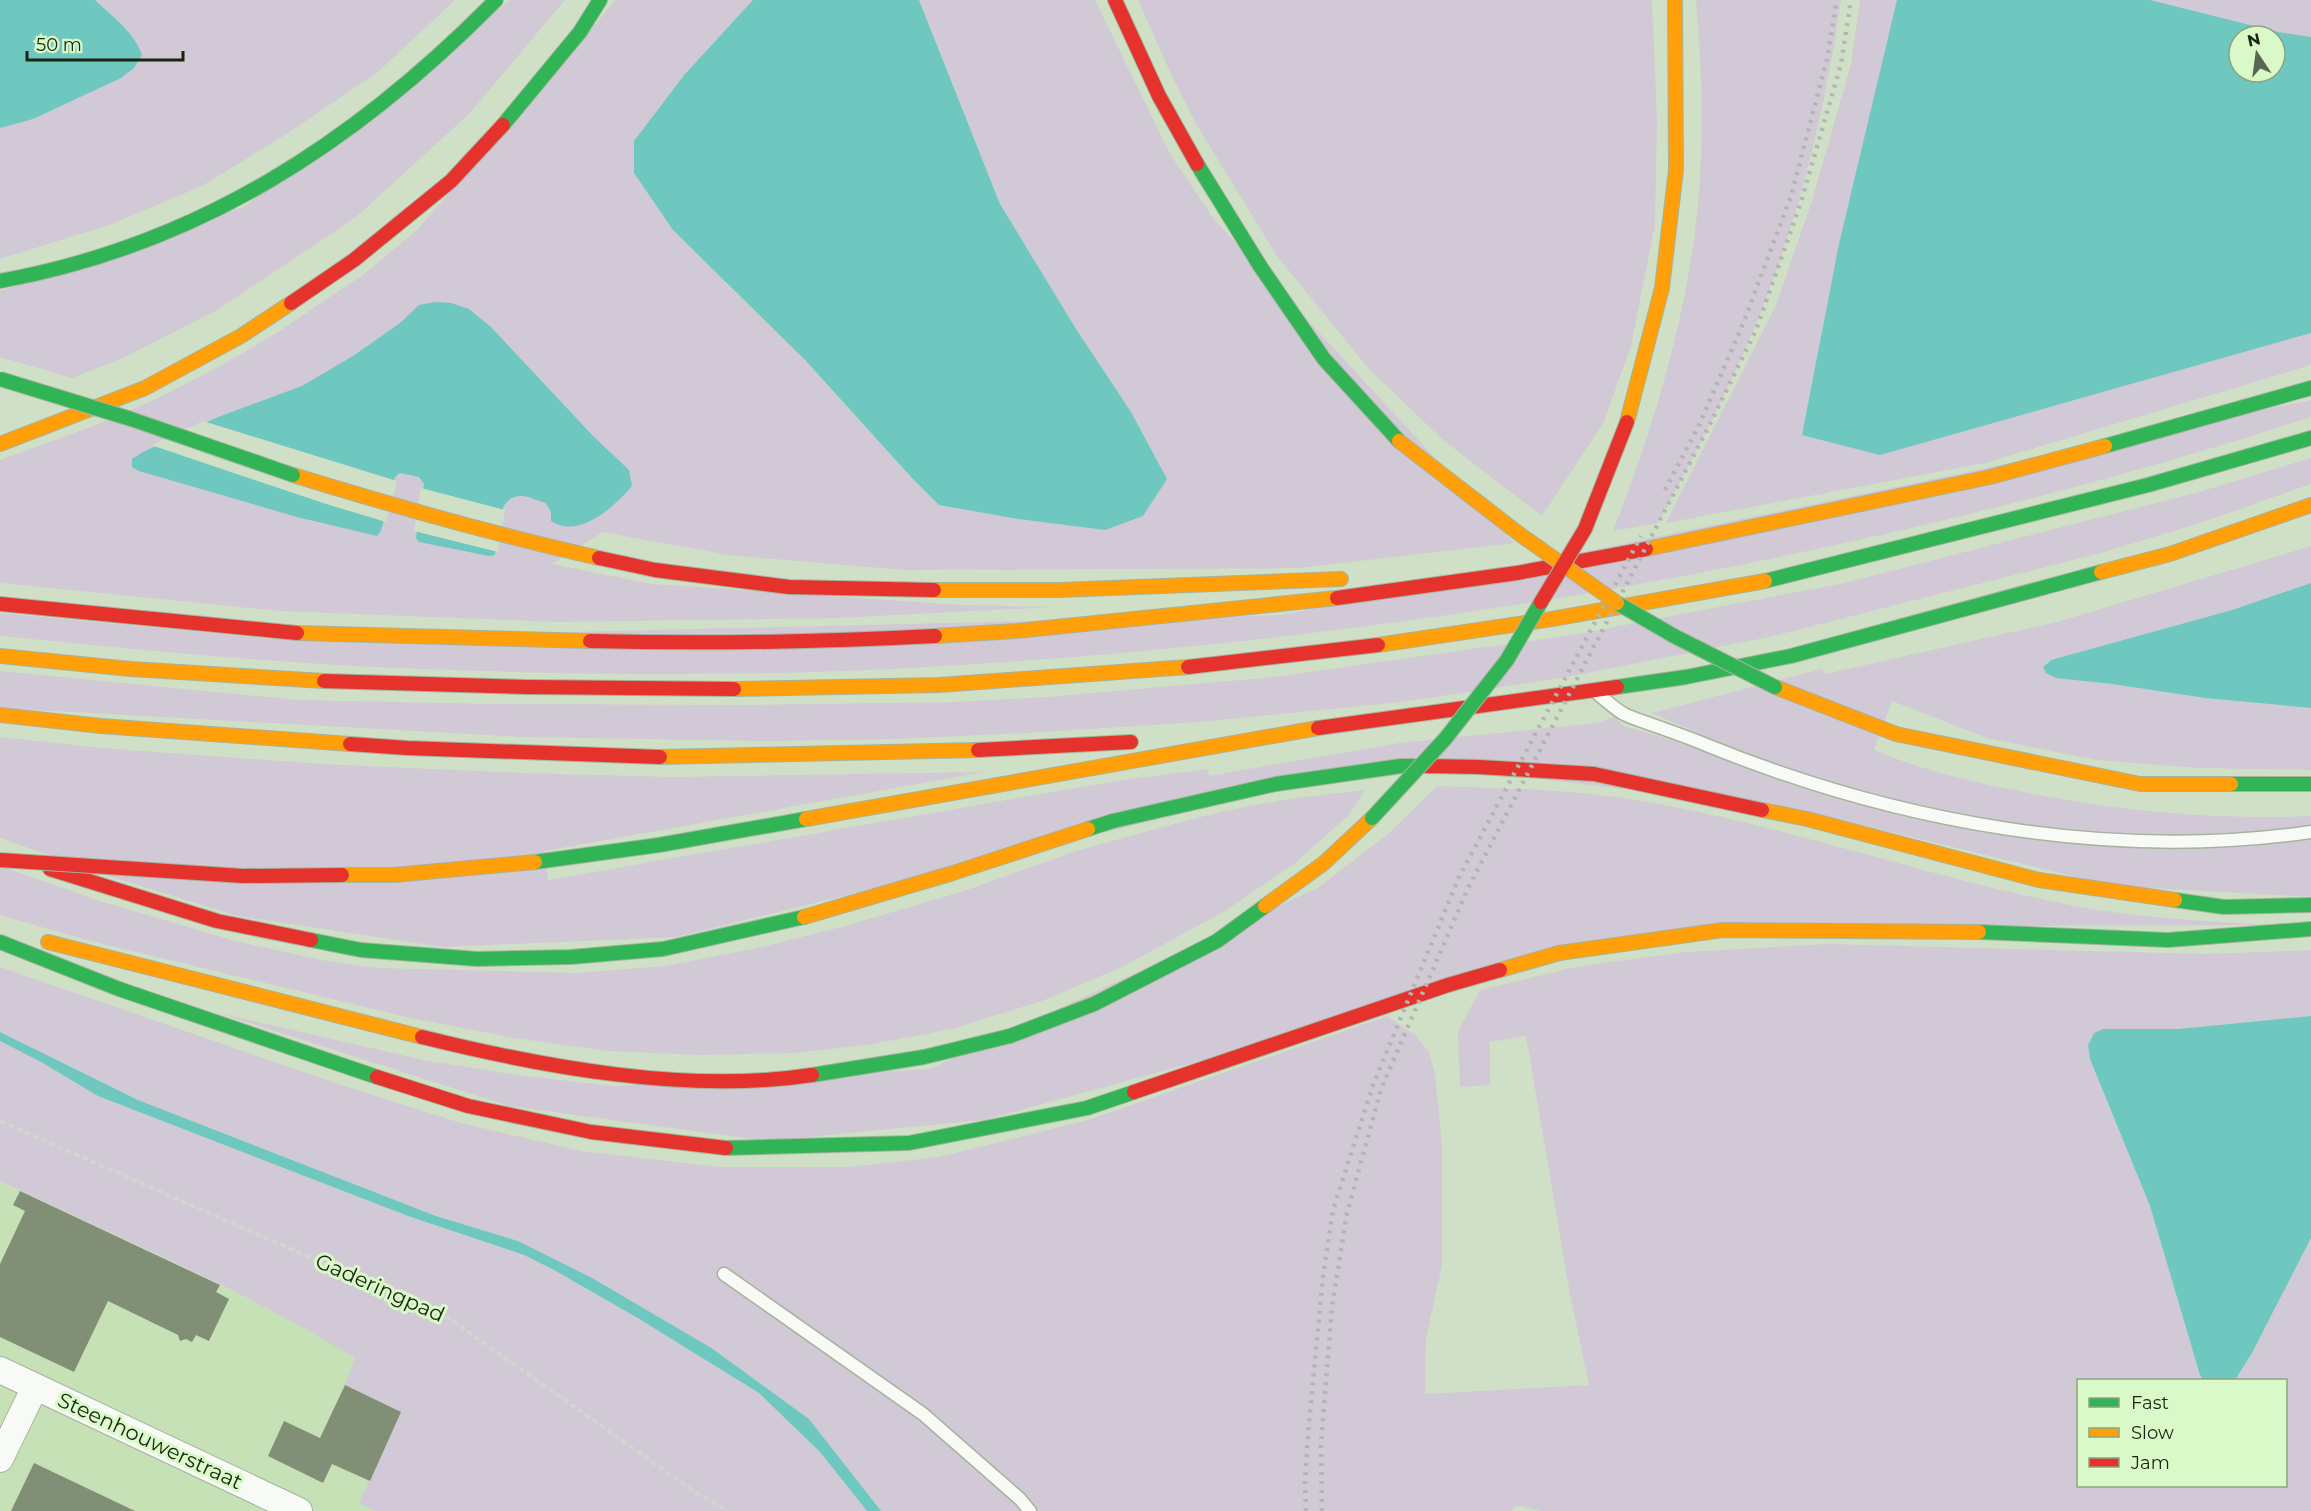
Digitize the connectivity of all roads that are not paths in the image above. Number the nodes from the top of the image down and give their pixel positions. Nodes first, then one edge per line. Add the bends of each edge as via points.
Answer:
1 (496, 0) edge
2 (600, 0) edge
3 (1115, 0) edge
4 (1675, 0) edge
5 (0, 281) edge
6 (242, 336) junction
7 (0, 379) edge
8 (2311, 388) edge
9 (51, 406) dead end
10 (2311, 438) edge
11 (0, 444) edge
12 (2311, 505) edge
13 (1517, 573) junction
14 (1386, 578) dead end
15 (1351, 579) dead end
16 (0, 604) edge
17 (0, 656) edge
18 (1593, 690) junction
19 (0, 715) edge
20 (1276, 734) junction
21 (1171, 740) dead end
22 (1148, 741) dead end
23 (2311, 784) edge
24 (2311, 832) edge
25 (0, 851) edge
26 (0, 860) edge
27 (2311, 905) edge
28 (2311, 929) edge
29 (0, 932) edge
30 (0, 942) edge
31 (724, 1274) dead end
32 (0, 1370) edge
33 (35, 1387) junction
34 (0, 1459) edge
35 (299, 1511) edge
36 (1030, 1511) edge

1 - 5 highway via 466,33 387,102 310,155 206,217 105,257
2 - 6 highway via 580,32 521,106 451,181 354,260
3 - 23 highway, bridge via 1159,96 1196,163 1323,359 1399,441 1525,538 1625,607 1774,687 1896,734 2140,784
4 - 29 highway, bridge via 1676,170 1662,288 1627,422 1585,529 1507,660 1445,739 1324,863 1217,941 1094,1004 1010,1036 924,1057 784,1079 682,1080 583,1070 479,1051
6 - 9 highway via 134,379
6 - 11 highway via 145,388
7 - 15 highway, bridge via 409,511 655,570 789,587 884,590 1060,590
8 - 13 highway via 1990,477
10 - 17 highway via 2131,490 1758,582 1481,631 1151,670 938,685 669,690 413,685 113,669
12 - 18 highway via 2170,554 1791,656
13 - 14 highway
13 - 16 highway via 1218,612 1016,631 844,640 672,643 286,633
18 - 20 highway
18 - 24 lane via 1624,714 1745,761 1928,814 1986,825 2111,839 2234,840
19 - 22 highway via 407,748 649,757 950,752
20 - 21 highway
20 - 26 highway, bridge via 659,845 536,862 394,874 243,876
25 - 27 highway via 218,921 361,950 477,960 572,957 663,949 808,916 1113,821 1276,784 1401,766 1479,767 1594,774 1700,795 2039,880 2224,907
28 - 30 highway via 2168,940 1866,930 1723,930 1559,953 1449,985 1087,1107 909,1143 736,1149 591,1132 468,1106 119,989
31 - 36 lane via 923,1414
32 - 33 street, Steenhouwerstraat
33 - 34 street
33 - 35 street, Steenhouwerstraat

